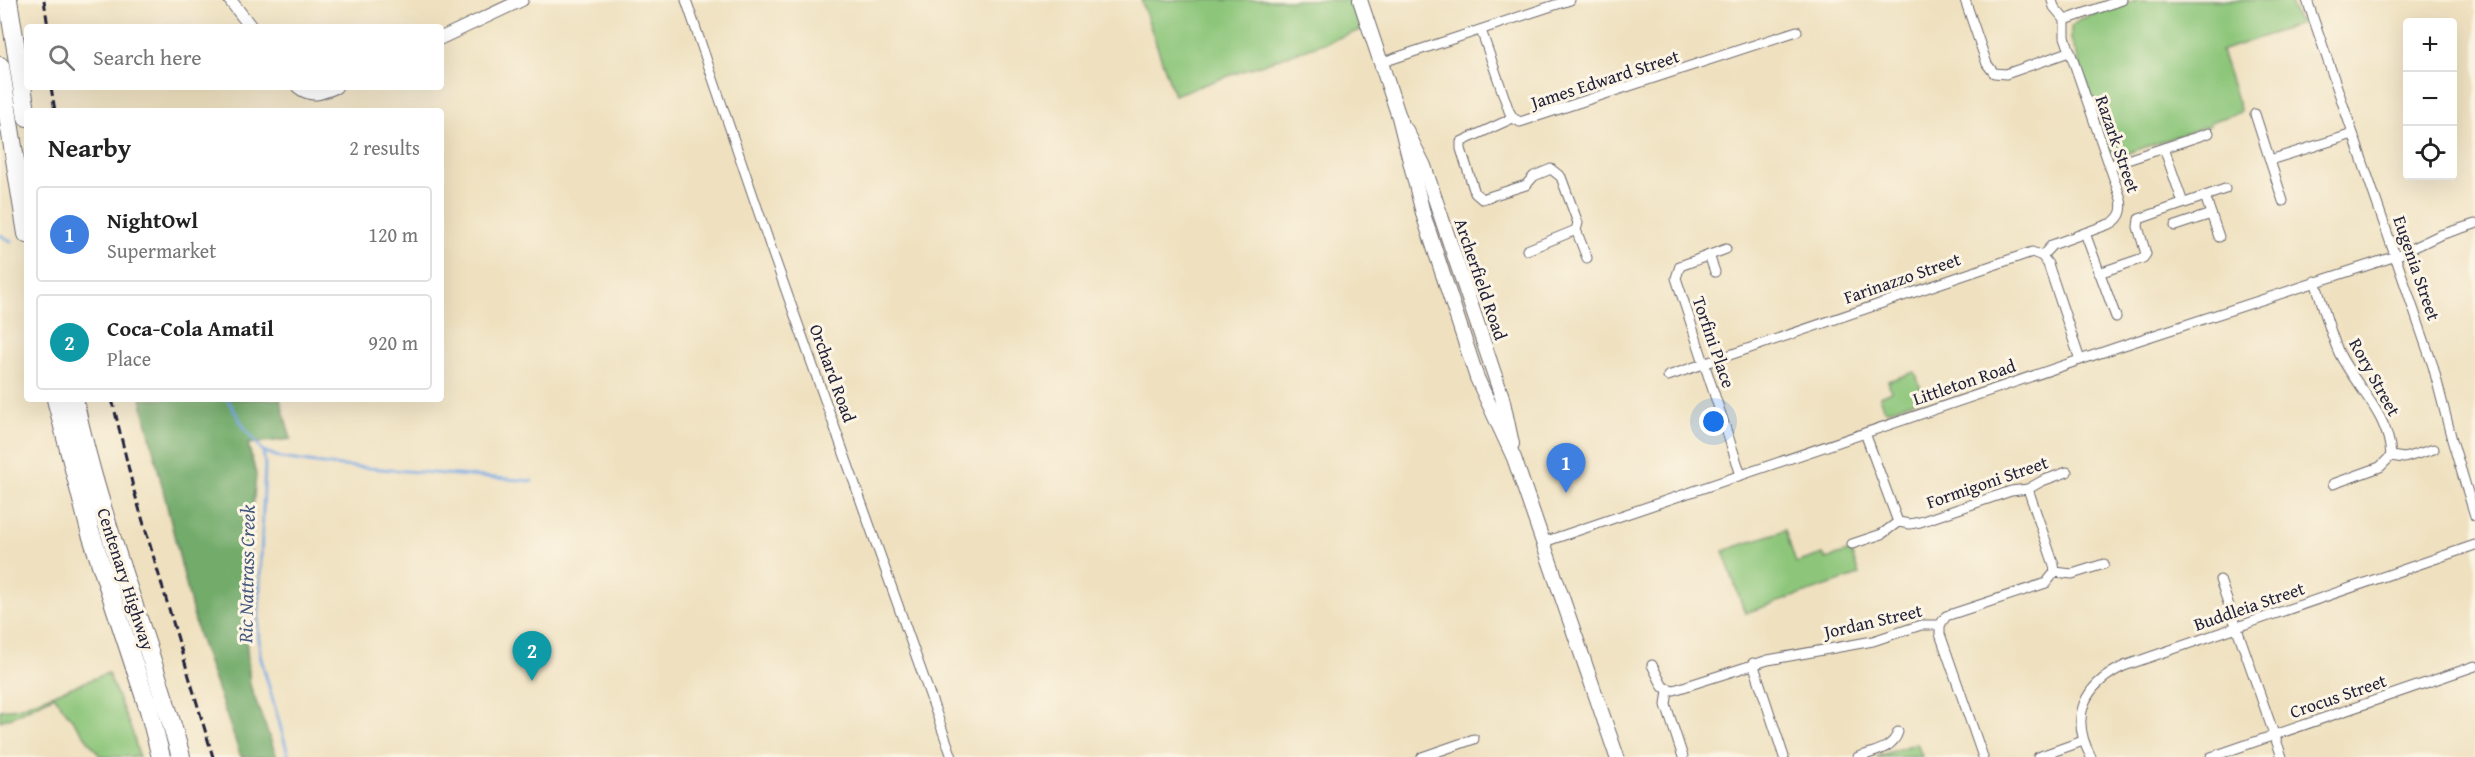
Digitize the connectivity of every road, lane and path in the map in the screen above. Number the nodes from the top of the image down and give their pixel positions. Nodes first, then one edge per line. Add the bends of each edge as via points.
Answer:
1 (8, 0) edge
2 (230, 0) edge
3 (522, 0) edge
4 (686, 0) edge
5 (1360, 0) edge
6 (1570, 0) edge
7 (1965, 0) edge
8 (2052, 0) edge
9 (2122, 0) edge
10 (2307, 0) edge
11 (2065, 20) junction
12 (249, 24) edge
13 (1481, 30) junction
14 (1797, 32) dead end
15 (444, 37) edge
16 (2069, 51) junction
17 (1380, 63) junction
18 (0, 66) edge
19 (302, 90) edge
20 (329, 90) edge
21 (26, 108) edge
22 (2255, 114) dead end
23 (1513, 118) junction
24 (2209, 132) dead end
25 (2353, 134) junction
26 (2164, 148) junction
27 (2270, 160) junction
28 (2109, 166) junction
29 (2225, 189) dead end
30 (2205, 196) junction
31 (2283, 201) dead end
32 (2183, 203) junction
33 (2211, 214) junction
34 (24, 215) edge
35 (2475, 224) edge
36 (2175, 226) dead end
37 (1576, 230) junction
38 (2085, 232) junction
39 (2219, 237) dead end
40 (1726, 249) dead end
41 (1527, 250) dead end
42 (1709, 255) junction
43 (2042, 256) junction
44 (2396, 256) junction
45 (1587, 258) dead end
46 (1715, 272) dead end
47 (2099, 273) junction
48 (2315, 281) junction
49 (2116, 317) dead end
50 (2080, 360) junction
51 (1704, 363) junction
52 (1668, 376) dead end
53 (57, 402) edge
54 (75, 402) edge
55 (1865, 433) junction
56 (2434, 449) dead end
57 (2391, 456) junction
58 (2067, 472) dead end
59 (1741, 475) junction
60 (2333, 484) dead end
61 (2028, 489) junction
62 (2475, 516) edge
63 (1898, 522) junction
64 (90, 531) junction
65 (1544, 542) junction
66 (1852, 544) dead end
67 (2475, 545) edge
68 (2104, 564) dead end
69 (2055, 572) junction
70 (2220, 580) dead end
71 (1940, 625) junction
72 (2237, 628) junction
73 (1753, 663) junction
74 (1652, 664) dead end
75 (2475, 666) edge
76 (1668, 690) junction
77 (1898, 732) dead end
78 (2275, 736) junction
79 (1474, 739) dead end
80 (2083, 741) junction
81 (150, 757) edge
82 (161, 757) edge
83 (181, 757) edge
84 (952, 757) edge
85 (1422, 757) edge
86 (1617, 757) edge
87 (1683, 757) edge
88 (1785, 757) edge
89 (1858, 757) edge
90 (1983, 757) edge
91 (2038, 757) edge
92 (2091, 757) edge
93 (2211, 757) edge
94 (2282, 757) edge

1 - 21 highway
2 - 12 street
3 - 15 street
4 - 84 street, Orchard Road
5 - 17 main road, Archerfield Road
6 - 13 street
7 - 16 street via 1987,64 1994,73 2006,74
8 - 11 street, Razark Street
9 - 11 street
10 - 25 street, Eugenia Street
11 - 16 street, Razark Street
13 - 17 street
13 - 23 street, James Edward Street
14 - 23 street, James Edward Street via 1529,121
16 - 28 street, Razark Street
17 - 65 main road, Archerfield Road via 1473,367 1514,458
18 - 34 highway
19 - 20 street via 319,94
22 - 27 street
23 - 37 street via 1461,142 1475,193 1482,199 1488,198 1526,185 1534,176 1551,169 1561,177 1578,223
24 - 26 street
25 - 27 street
25 - 44 street, Eugenia Street
26 - 28 street
26 - 32 street
27 - 31 street
28 - 38 street, Razark Street via 2121,199 2120,216 2112,223
29 - 30 street
30 - 32 street
30 - 33 street
32 - 47 street via 2139,219 2146,249 2143,258
33 - 36 street
33 - 39 street
35 - 44 street, Littleton Road
37 - 41 street
37 - 45 street
38 - 43 street, Razark Street via 2052,245
38 - 47 street
40 - 42 street, Torfini Place
42 - 46 street
42 - 51 street, Torfini Place via 1680,266 1676,278
43 - 50 street
43 - 51 street, Farinazzo Street via 2027,253
44 - 48 street, Littleton Road
44 - 62 street, Eugenia Street via 2433,366
47 - 49 street
48 - 50 street, Littleton Road
48 - 57 street, Rory Street via 2339,352 2380,414 2391,444
50 - 55 street, Littleton Road
51 - 52 street, Farinazzo Street
51 - 59 street, Torfini Place
53 - 64 highway, Centenary Highway
54 - 83 highway, Centenary Highway via 103,510
55 - 59 street, Littleton Road
55 - 63 street
56 - 57 street via 2404,458
57 - 60 street via 2380,468
58 - 61 street, Formigoni Street
59 - 65 street, Littleton Road
61 - 63 street, Formigoni Street via 1910,524
61 - 69 street
63 - 66 street, Formigoni Street via 1882,534
64 - 81 highway via 88,547
64 - 82 highway, Centenary Highway
65 - 86 main road, Archerfield Road
67 - 72 street, Buddleia Street
68 - 69 street via 2072,574
69 - 71 street, Jordan Street via 2046,583 1946,616
70 - 72 street
71 - 73 street, Jordan Street via 1921,625 1874,640
71 - 90 street
72 - 78 street
72 - 80 street, Buddleia Street via 2105,675 2083,704
73 - 76 street, Jordan Street
73 - 88 street
74 - 76 street via 1659,682
75 - 78 street, Crocus Street
76 - 87 street via 1666,705
77 - 89 street via 1890,746
78 - 93 street, Crocus Street
78 - 94 street
79 - 85 street
80 - 91 street
80 - 92 street

